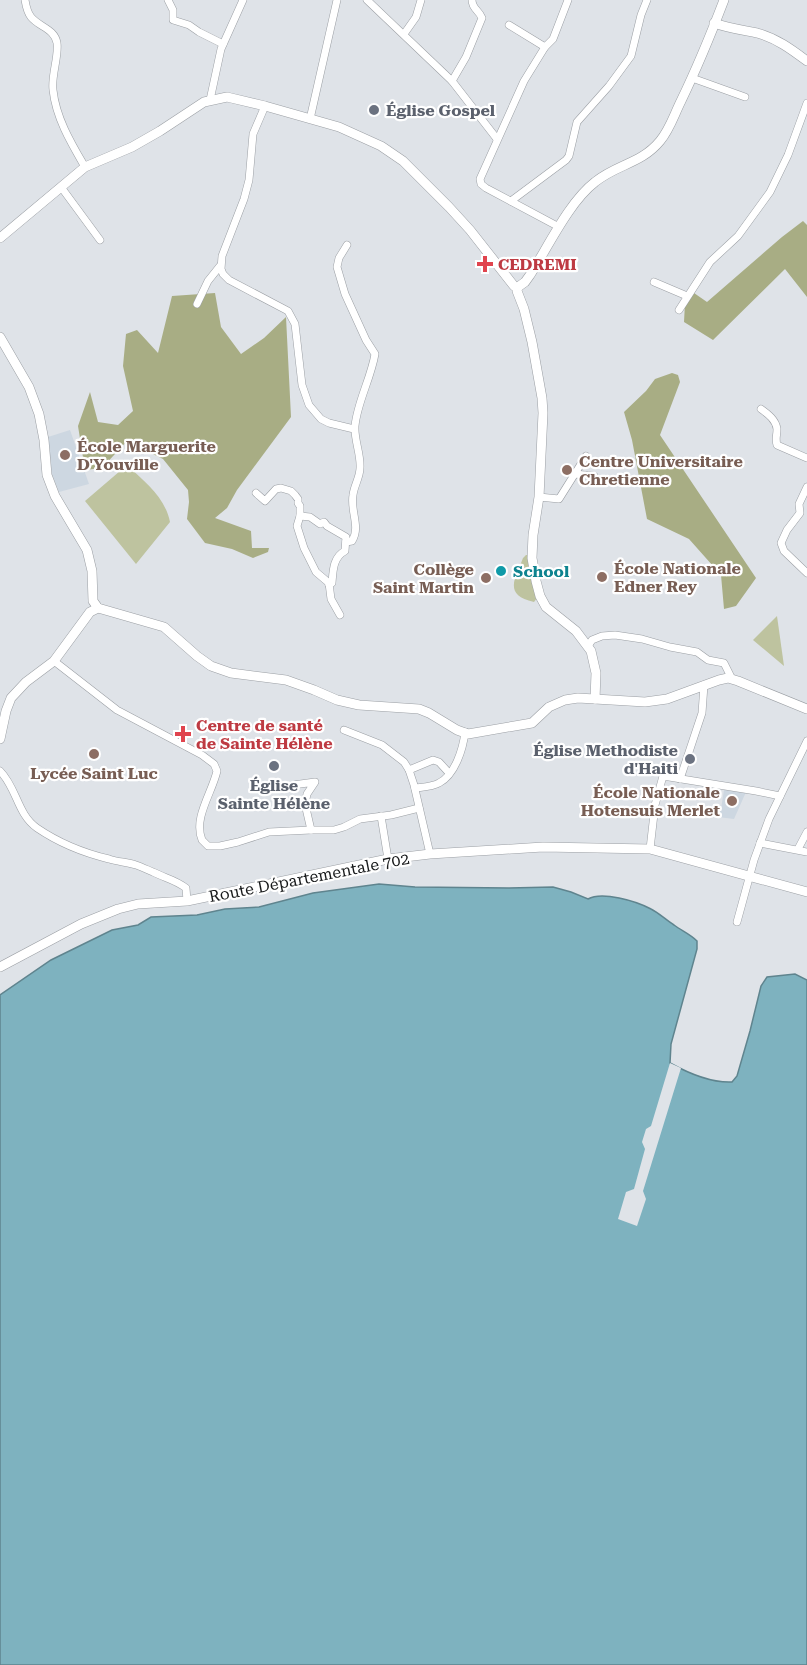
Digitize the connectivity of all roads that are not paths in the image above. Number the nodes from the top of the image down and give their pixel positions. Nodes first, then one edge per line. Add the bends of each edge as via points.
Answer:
1 (25, 0) edge
2 (168, 0) edge
3 (243, 0) edge
4 (337, 0) edge
5 (367, 0) edge
6 (421, 0) edge
7 (472, 0) edge
8 (568, 0) edge
9 (647, 0) edge
10 (724, 0) edge
11 (374, 3) edge
12 (714, 23) junction
13 (509, 25) dead end
14 (404, 34) junction
15 (223, 44) junction
16 (545, 47) junction
17 (807, 61) edge
18 (692, 78) junction
19 (452, 81) junction
20 (745, 97) dead end
21 (210, 100) junction
22 (807, 103) edge
23 (265, 106) junction
24 (310, 119) junction
25 (497, 139) junction
26 (85, 167) junction
27 (61, 187) junction
28 (511, 201) junction
29 (559, 227) junction
30 (0, 238) edge
31 (100, 240) dead end
32 (347, 245) dead end
33 (220, 266) junction
34 (654, 282) dead end
35 (517, 288) junction
36 (687, 296) junction
37 (197, 304) dead end
38 (679, 310) dead end
39 (0, 337) edge
40 (761, 409) dead end
41 (354, 429) junction
42 (586, 456) dead end
43 (807, 459) edge
44 (575, 474) junction
45 (594, 476) dead end
46 (807, 487) edge
47 (256, 493) dead end
48 (539, 497) junction
49 (300, 516) junction
50 (346, 542) junction
51 (807, 573) edge
52 (329, 585) junction
53 (98, 608) junction
54 (340, 615) dead end
55 (588, 646) junction
56 (54, 661) junction
57 (732, 679) junction
58 (704, 685) junction
59 (595, 699) junction
60 (807, 709) edge
61 (344, 730) dead end
62 (465, 732) junction
63 (0, 739) edge
64 (807, 741) edge
65 (409, 770) junction
66 (0, 771) edge
67 (449, 773) junction
68 (680, 779) junction
69 (292, 785) dead end
70 (415, 789) junction
71 (780, 796) junction
72 (419, 808) junction
73 (381, 816) junction
74 (311, 830) junction
75 (807, 832) edge
76 (760, 843) junction
77 (650, 849) junction
78 (798, 849) junction
79 (807, 852) edge
80 (430, 854) junction
81 (388, 859) junction
82 (751, 875) junction
83 (807, 892) edge
84 (187, 901) junction
85 (737, 922) dead end
86 (0, 967) edge

1 - 26 street via 32,18 52,33 57,44 53,89 68,138
2 - 15 street via 173,20
3 - 15 street
4 - 24 street
5 - 11 street
6 - 14 street via 416,17
7 - 19 street via 482,18
8 - 16 street via 553,39
9 - 28 street via 631,56 577,122 569,156
10 - 12 street
11 - 14 street
12 - 17 street via 758,33
12 - 18 street
13 - 16 street
14 - 19 street
15 - 21 street
16 - 25 street
18 - 20 street
18 - 29 street via 659,143 639,159 594,182
19 - 25 street
21 - 23 street via 227,98
21 - 26 street via 132,147
22 - 36 street via 770,192 738,236 710,262
23 - 24 street
23 - 33 street via 253,134 244,199
24 - 35 street via 361,136 403,161 470,230
25 - 28 street via 481,184
26 - 27 street
27 - 30 street
27 - 31 street
28 - 29 street
29 - 35 street via 530,275
32 - 41 street via 338,267 345,294 375,354
33 - 37 street
33 - 41 street via 230,280 288,311 295,324 302,385 309,405 321,419
34 - 36 street
35 - 48 street via 541,385
36 - 38 street
39 - 53 street via 29,387 39,414 47,475 87,550 93,601
40 - 43 street via 777,427 777,445
41 - 50 street via 360,468 352,496 356,530 352,541
42 - 44 street
44 - 45 street
44 - 48 street via 559,499
46 - 51 street via 800,513 781,543
47 - 49 street via 265,501 276,489 291,491 298,499
48 - 55 street via 532,558 540,596 546,607
49 - 50 street via 324,522 346,537
49 - 52 street via 297,526 304,548 316,572
50 - 52 street via 345,551 336,559
52 - 54 street
53 - 56 street via 90,612
53 - 62 street via 164,627 211,666 286,680 359,705 419,709
55 - 57 street via 602,636 642,639 724,663
55 - 59 street via 596,674
56 - 63 street via 11,698
56 - 74 street via 117,710 214,764 217,771 199,828 208,846 269,832
57 - 58 street
57 - 60 street
58 - 59 street via 667,699 645,702
58 - 68 street via 702,713
59 - 62 street via 565,700 549,707 532,723
61 - 65 street via 382,745
62 - 67 street via 464,743
64 - 71 street
65 - 67 street via 433,760
65 - 70 street
66 - 84 street via 21,811 38,829 72,848 136,864 174,880 186,888
67 - 70 street via 438,784
68 - 71 street
68 - 77 street via 663,776
69 - 74 street via 316,783 305,804
70 - 72 street
71 - 76 street
72 - 73 street
72 - 80 street
73 - 74 street via 360,819 334,830
73 - 81 street
75 - 78 street
76 - 78 street
76 - 82 street
77 - 80 street, Route Départementale 702 via 543,848
77 - 82 street, Route Départementale 702
78 - 79 street
80 - 81 street, Route Départementale 702
81 - 84 street, Route Départementale 702
82 - 83 street, Route Départementale 702
82 - 85 street
84 - 86 street, Route Départementale 702 via 118,909

